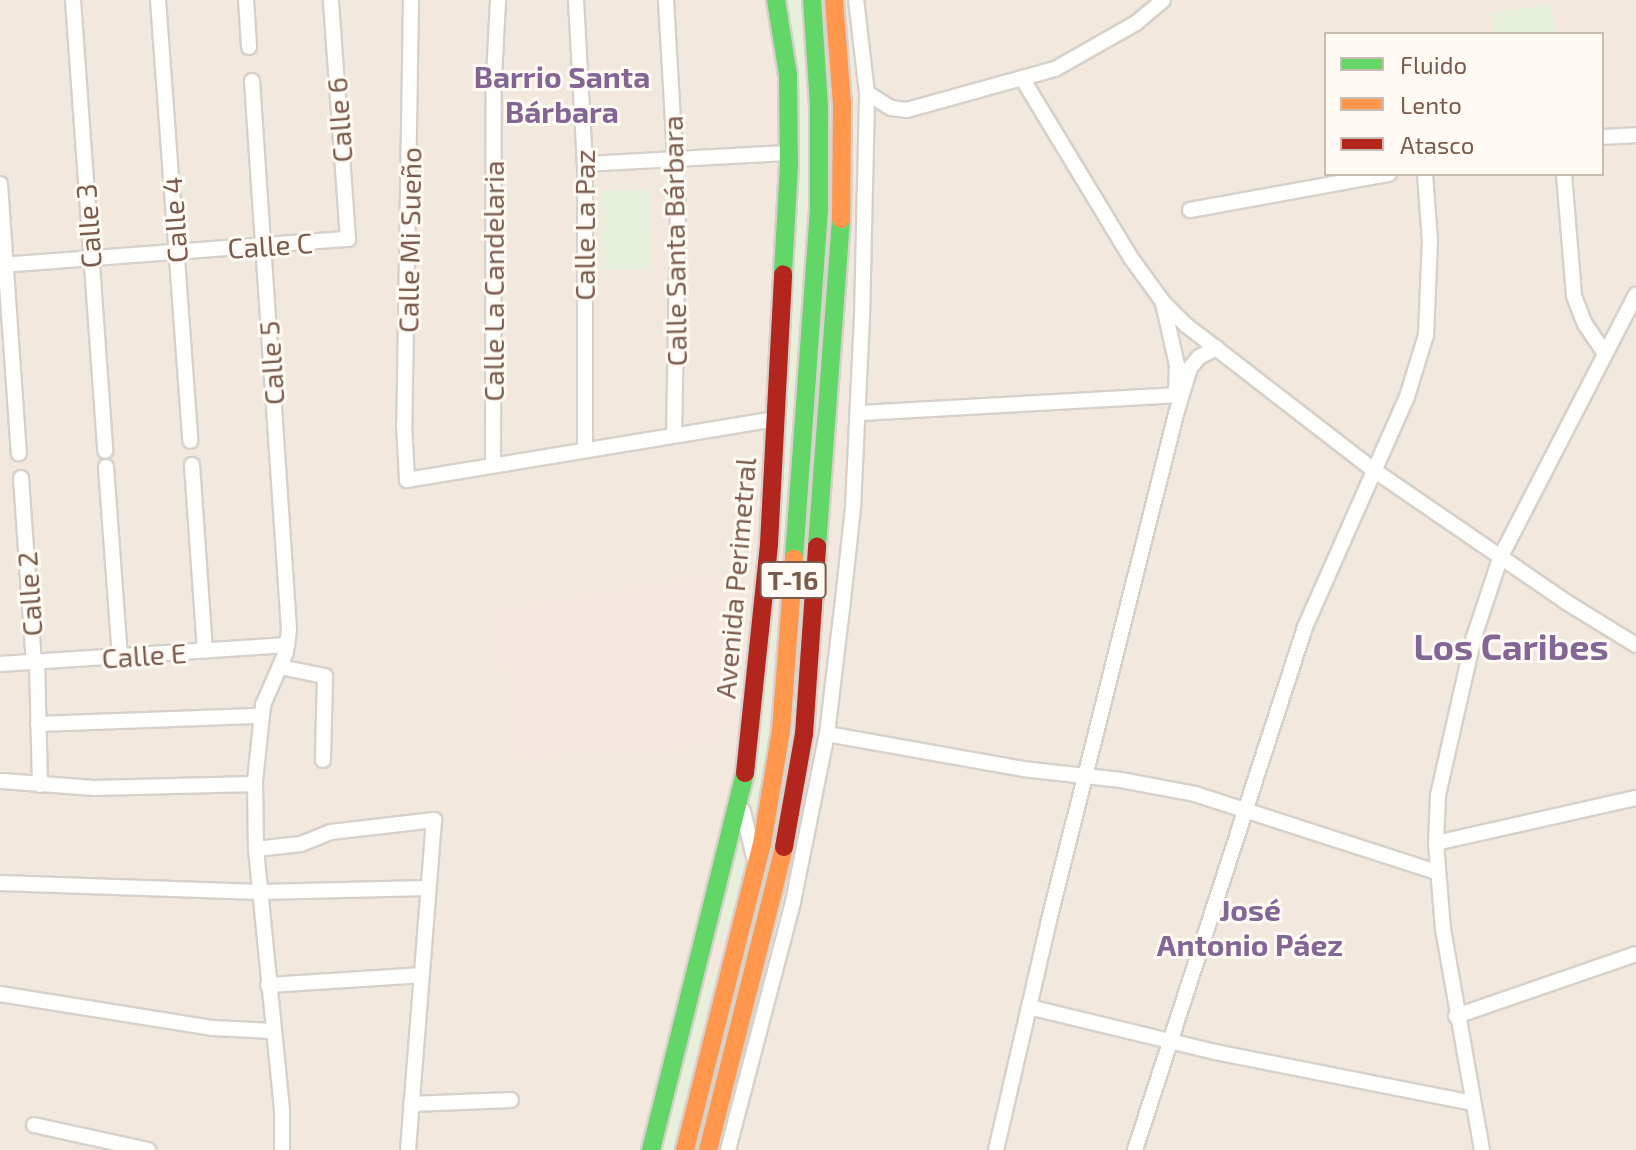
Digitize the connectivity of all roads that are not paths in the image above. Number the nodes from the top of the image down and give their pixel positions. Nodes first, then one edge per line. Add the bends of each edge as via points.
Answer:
1 (73, 0) edge
2 (158, 0) edge
3 (246, 0) edge
4 (331, 0) edge
5 (411, 0) edge
6 (498, 0) edge
7 (576, 0) edge
8 (666, 0) edge
9 (776, 0) edge
10 (812, 0) edge
11 (834, 0) edge
12 (856, 0) edge
13 (1161, 1) edge
14 (249, 47) dead end
15 (1022, 78) junction
16 (252, 81) dead end
17 (867, 93) junction
18 (1636, 135) edge
19 (1604, 137) edge
20 (789, 153) junction
21 (676, 159) junction
22 (585, 164) junction
23 (1378, 176) edge
24 (1425, 176) edge
25 (1564, 176) edge
26 (0, 184) edge
27 (1190, 210) dead end
28 (348, 239) joint
29 (263, 245) junction
30 (176, 251) junction
31 (91, 258) junction
32 (3, 264) edge
33 (1636, 295) edge
34 (1163, 302) junction
35 (1217, 348) junction
36 (1604, 352) junction
37 (1176, 395) junction
38 (859, 413) junction
39 (1176, 414) junction
40 (776, 419) junction
41 (674, 434) junction
42 (190, 441) dead end
43 (585, 449) junction
44 (19, 453) dead end
45 (192, 465) dead end
46 (493, 465) junction
47 (1375, 471) junction
48 (21, 478) dead end
49 (798, 507) junction
50 (1501, 556) junction
51 (763, 603) junction
52 (287, 645) junction
53 (1636, 645) edge
54 (205, 651) junction
55 (120, 656) junction
56 (36, 662) junction
57 (0, 664) edge
58 (280, 667) junction
59 (261, 716) junction
60 (38, 724) junction
61 (827, 734) junction
62 (323, 760) dead end
63 (1084, 778) junction
64 (2, 781) edge
65 (255, 784) junction
66 (40, 785) junction
67 (743, 787) junction
68 (1636, 798) edge
69 (1245, 808) junction
70 (1436, 843) junction
71 (256, 849) junction
72 (757, 865) junction
73 (1437, 872) junction
74 (0, 883) edge
75 (427, 888) junction
76 (260, 892) junction
77 (1636, 954) edge
78 (421, 975) junction
79 (268, 985) junction
80 (0, 994) edge
81 (1029, 1007) junction
82 (1456, 1016) junction
83 (273, 1031) junction
84 (1168, 1040) junction
85 (511, 1100) dead end
86 (1473, 1103) junction
87 (411, 1104) junction
88 (34, 1125) dead end
89 (93, 1144) edge
90 (148, 1150) edge
91 (282, 1150) edge
92 (408, 1150) edge
93 (651, 1150) edge
94 (685, 1150) edge
95 (708, 1150) edge
96 (728, 1150) edge
97 (996, 1150) edge
98 (1135, 1150) edge
99 (1482, 1150) edge

1 - 31 street, Calle 3
2 - 30 street, Calle 4
3 - 14 street
4 - 28 street, Calle 6
5 - 46 street, Calle Mi Sueño via 407,480
6 - 46 street, Calle La Candelaria
7 - 22 street, Calle La Paz
8 - 21 street, Calle Santa Bárbara
9 - 20 main road, Avenida Perimetral via 788,75
10 - 49 main road, Avenida Perimetral / T-16 via 820,158
11 - 95 main road, T-16 via 842,104 841,212 804,734 784,849
12 - 17 street
13 - 15 street via 1136,23 1055,69
15 - 17 street via 907,110 891,108
15 - 34 street
16 - 29 street, Calle 5
17 - 38 street
18 - 19 street
20 - 21 street
20 - 40 main road, Avenida Perimetral
21 - 22 street
21 - 41 street, Calle Santa Bárbara
22 - 43 street, Calle La Paz
23 - 27 street
24 - 47 street via 1430,241 1426,335
25 - 36 street via 1574,296
26 - 32 street
28 - 29 street, Calle C
29 - 30 street, Calle C
29 - 52 street, Calle 5
30 - 31 street, Calle C
30 - 42 street, Calle 4
31 - 32 street, Calle C
31 - 55 street, Calle 3
32 - 44 street
33 - 36 street
34 - 35 street
34 - 37 street via 1177,365
35 - 39 street via 1190,368
35 - 47 street
36 - 50 street
37 - 38 street
37 - 39 street
38 - 61 street
39 - 63 street
40 - 41 street
40 - 51 main road, Avenida Perimetral
41 - 43 street
43 - 46 street
45 - 54 street
47 - 50 street
47 - 69 street via 1305,627
48 - 56 street, Calle 2
49 - 51 street
49 - 72 main road, Avenida Perimetral / T-16 via 781,731
50 - 53 street
50 - 70 street via 1460,690 1438,795
51 - 67 main road, Avenida Perimetral
52 - 54 street, Calle E
52 - 58 street
54 - 55 street, Calle E
55 - 56 street, Calle E
56 - 57 street, Calle E
56 - 60 street, Calle 2
58 - 59 street
58 - 62 street via 325,676
59 - 60 street
59 - 65 street
60 - 66 street, Calle 2
61 - 63 street
61 - 96 street via 793,902
63 - 69 street via 1136,783
63 - 81 street
64 - 66 street
65 - 66 street
65 - 71 street
67 - 72 street via 744,822
67 - 93 main road, Avenida Perimetral
68 - 70 street
69 - 73 street
69 - 84 street
70 - 73 street
71 - 75 street via 301,844 331,832 434,820
71 - 76 street
72 - 94 main road, Avenida Perimetral / T-16
73 - 82 street
74 - 76 street
75 - 76 street
75 - 78 street
76 - 79 street
77 - 82 street
78 - 79 street
78 - 87 street
79 - 83 street
80 - 83 street via 174,1023
81 - 84 street
81 - 97 street
82 - 86 street
83 - 91 street
84 - 86 street
84 - 98 street
85 - 87 street
86 - 99 street
87 - 92 street
88 - 89 street
89 - 90 street

